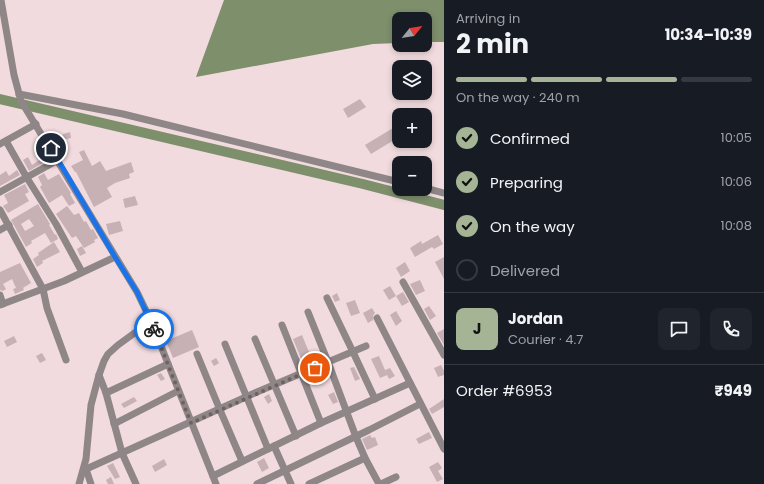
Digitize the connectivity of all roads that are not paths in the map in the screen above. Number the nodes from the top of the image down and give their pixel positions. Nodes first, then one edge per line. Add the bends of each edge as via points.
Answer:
1 (1, 0) edge
2 (20, 97) junction
3 (36, 124) junction
4 (3, 143) edge
5 (58, 160) junction
6 (27, 178) junction
7 (392, 180) edge
8 (432, 190) edge
9 (0, 192) edge
10 (444, 193) edge
11 (0, 210) edge
12 (9, 226) junction
13 (0, 230) edge
14 (115, 257) junction
15 (82, 272) junction
16 (403, 282) dead end
17 (43, 289) junction
18 (0, 296) edge
19 (327, 298) dead end
20 (2, 304) edge
21 (308, 312) dead end
22 (377, 318) dead end
23 (151, 321) junction
24 (282, 325) dead end
25 (255, 339) dead end
26 (225, 344) dead end
27 (366, 346) dead end
28 (354, 352) junction
29 (197, 354) dead end
30 (444, 354) edge
31 (66, 360) dead end
32 (328, 362) junction
33 (168, 364) junction
34 (301, 374) junction
35 (99, 375) junction
36 (410, 383) junction
37 (274, 385) junction
38 (178, 391) junction
39 (106, 393) junction
40 (246, 398) junction
41 (375, 399) junction
42 (420, 404) junction
43 (220, 410) junction
44 (346, 412) junction
45 (191, 423) junction
46 (321, 423) junction
47 (114, 424) junction
48 (296, 436) junction
49 (356, 436) junction
50 (271, 448) junction
51 (444, 449) edge
52 (122, 453) junction
53 (365, 458) junction
54 (242, 461) junction
55 (85, 470) junction
56 (285, 471) junction
57 (213, 476) junction
58 (396, 477) dead end
59 (79, 484) edge
60 (91, 484) edge
61 (136, 484) edge
62 (216, 484) edge
63 (257, 484) edge
64 (291, 484) edge
65 (309, 484) edge
66 (380, 484) edge

1 - 2 street
2 - 3 street
2 - 7 street via 123,114
3 - 4 street
3 - 5 street
4 - 6 street
5 - 6 street
5 - 14 street
6 - 9 street
6 - 15 street
8 - 10 street
11 - 12 street
12 - 13 street
12 - 17 street
14 - 15 street
14 - 23 street via 137,292
15 - 17 street
16 - 30 street
17 - 20 street
17 - 31 street via 47,308
18 - 20 street
19 - 28 street
21 - 32 street
22 - 36 street
23 - 33 street
23 - 35 street via 130,334 108,354
24 - 34 street
25 - 37 street
26 - 40 street
27 - 28 street
28 - 32 street
28 - 41 street
29 - 43 street
32 - 34 street
32 - 44 street
33 - 38 street
33 - 39 street
34 - 37 street
34 - 46 street
35 - 39 street
35 - 55 street via 91,405
36 - 41 street
36 - 42 street
37 - 40 street
37 - 48 street
38 - 45 street
38 - 47 street
39 - 47 street
40 - 43 street
40 - 50 street
41 - 44 street
42 - 49 street
42 - 51 street
43 - 45 street
43 - 54 street
44 - 46 street
44 - 49 street
45 - 52 street
45 - 57 street
46 - 48 street
47 - 52 street
48 - 50 street
49 - 53 street
49 - 56 street
50 - 54 street
50 - 56 street
52 - 55 street
52 - 61 street
53 - 65 street
53 - 66 street
54 - 57 street
55 - 59 street
55 - 60 street
56 - 63 street
56 - 64 street
57 - 62 street
58 - 66 street

